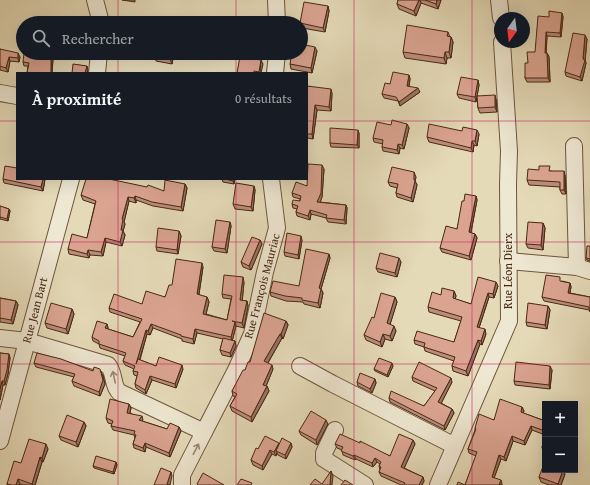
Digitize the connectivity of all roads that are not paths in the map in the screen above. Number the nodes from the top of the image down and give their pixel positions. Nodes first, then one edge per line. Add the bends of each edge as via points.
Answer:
1 (95, 0) edge
2 (276, 0) edge
3 (499, 0) edge
4 (500, 12) edge
5 (99, 16) edge
6 (277, 16) edge
7 (502, 48) edge
8 (98, 60) edge
9 (276, 60) edge
10 (97, 72) edge
11 (275, 72) edge
12 (0, 93) edge
13 (16, 96) edge
14 (574, 146) dead end
15 (71, 180) edge
16 (271, 180) edge
17 (508, 261) junction
18 (583, 269) edge
19 (0, 338) edge
20 (27, 341) junction
21 (300, 366) dead end
22 (335, 430) dead end
23 (204, 432) junction
24 (0, 441) edge
25 (455, 446) junction
26 (182, 485) edge
27 (366, 485) edge
28 (438, 485) edge

1 - 5 street
2 - 6 street
3 - 4 street
7 - 17 street, Rue Léon Dierx via 509,151
8 - 10 street
9 - 11 street
12 - 13 street
14 - 18 street
15 - 20 street, Rue Jean Bart
16 - 23 street, Rue François Mauriac via 277,228 252,334
17 - 18 street
17 - 25 street, Rue Léon Dierx via 509,321
19 - 20 street
23 -> 20 street via 119,392 108,365
20 - 24 street, Rue Jean Bart
21 - 25 street
22 - 27 street via 324,453 324,459
26 -> 23 street, Rue François Mauriac via 182,475
25 - 28 street, Rue Léon Dierx

